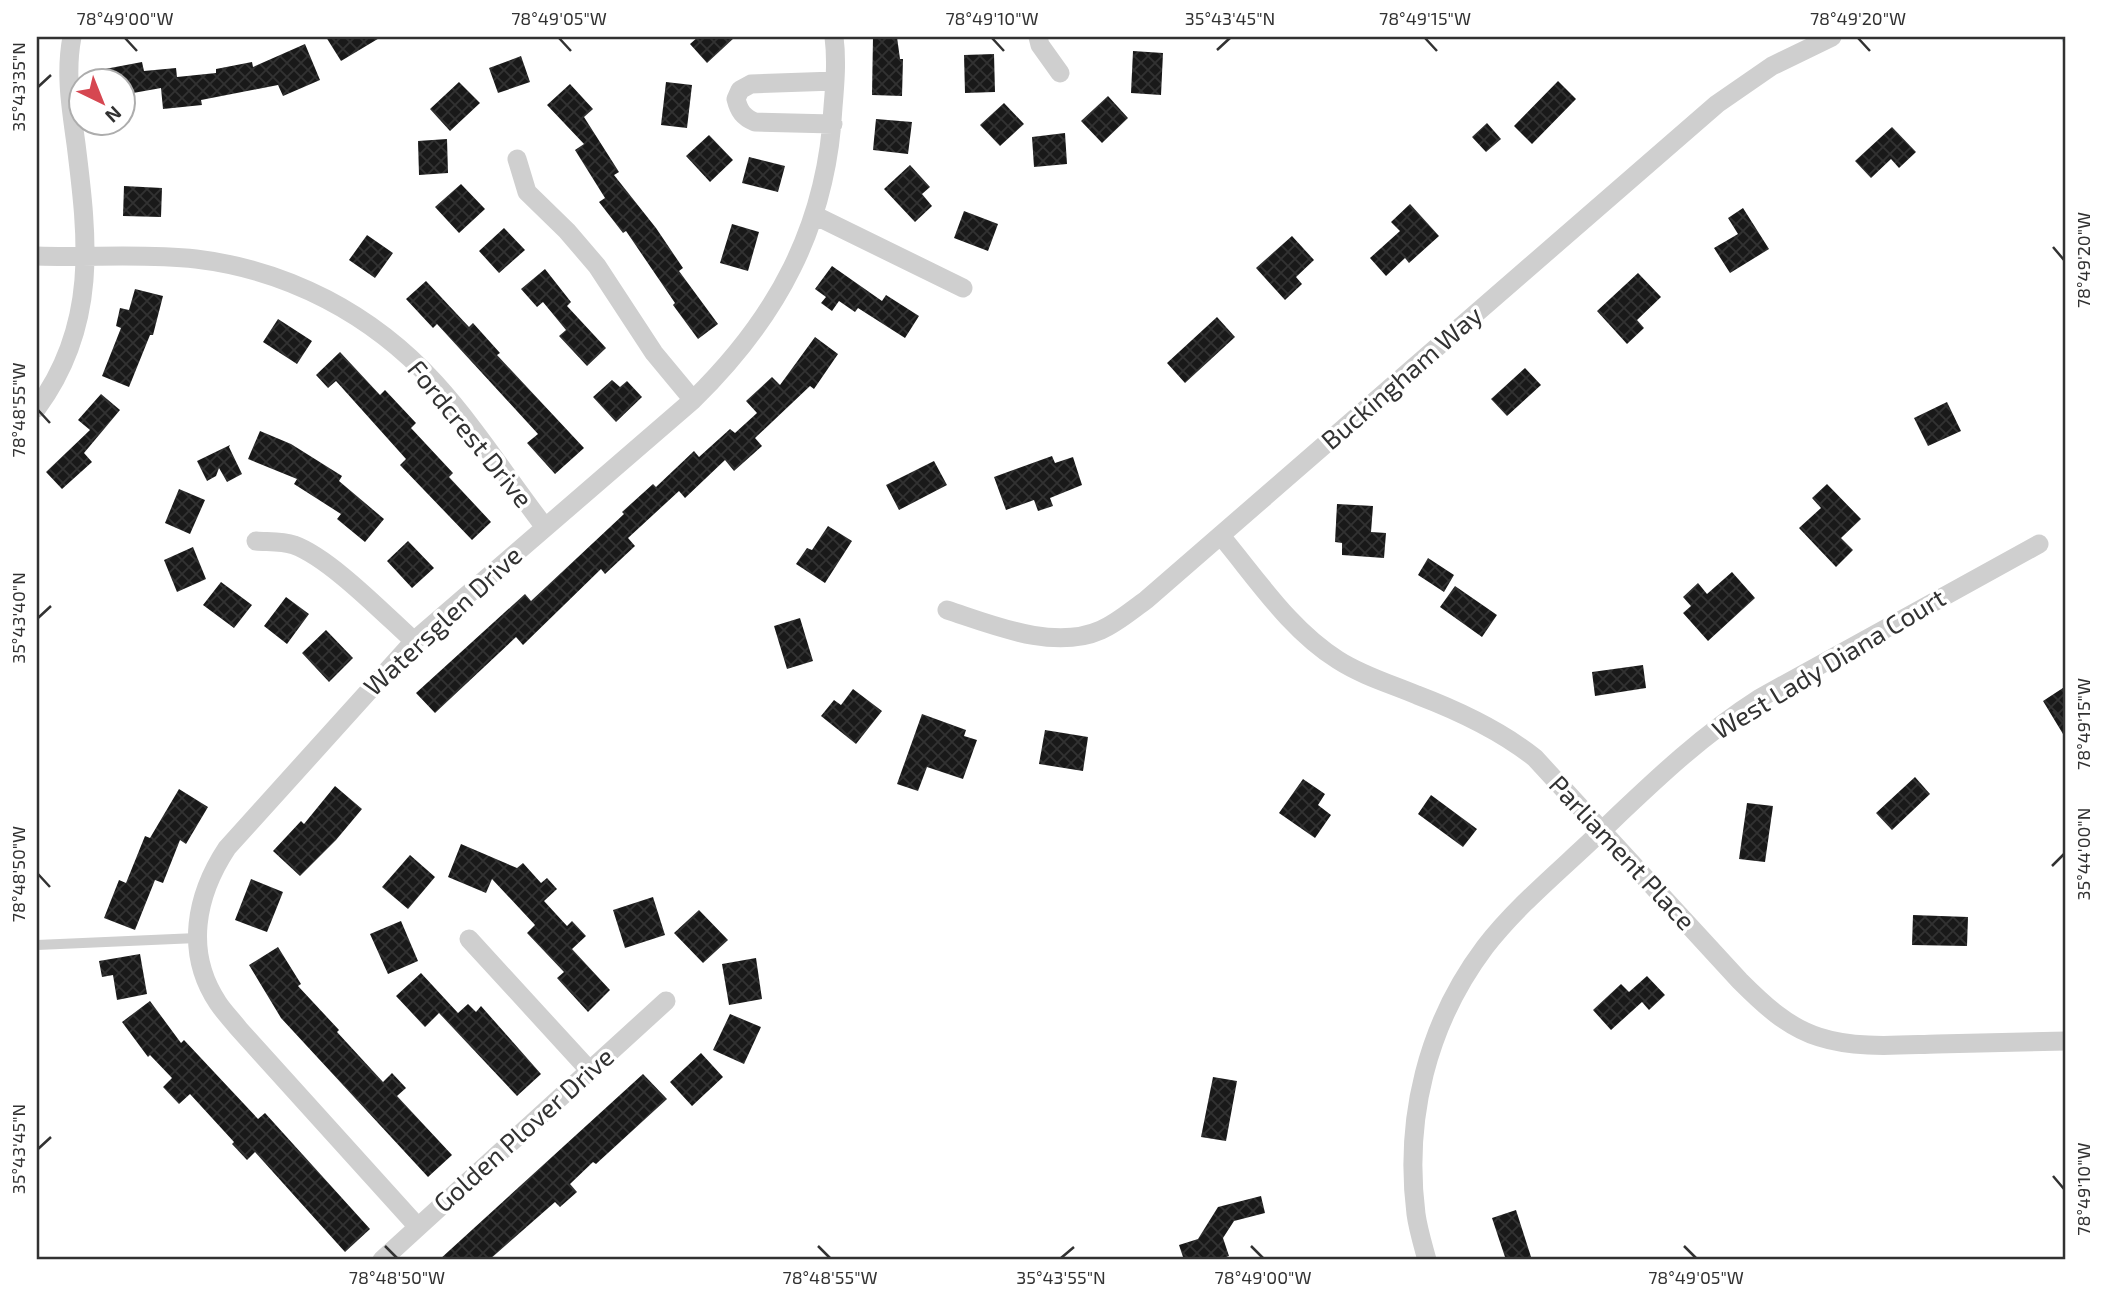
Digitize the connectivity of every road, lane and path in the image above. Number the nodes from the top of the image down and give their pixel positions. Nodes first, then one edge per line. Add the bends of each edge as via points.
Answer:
1 (72, 37) edge
2 (834, 37) edge
3 (1038, 37) edge
4 (1832, 37) edge
5 (1060, 73) dead end
6 (835, 81) junction
7 (832, 124) junction
8 (517, 159) dead end
9 (814, 215) junction
10 (37, 256) edge
11 (87, 258) junction
12 (963, 288) dead end
13 (693, 400) junction
14 (37, 408) edge
15 (544, 526) junction
16 (1221, 536) junction
17 (256, 541) dead end
18 (2039, 544) dead end
19 (947, 610) dead end
20 (414, 641) junction
21 (1602, 831) junction
22 (197, 938) junction
23 (469, 939) dead end
24 (37, 945) edge
25 (666, 1001) dead end
26 (2066, 1041) edge
27 (590, 1071) junction
28 (418, 1227) junction
29 (382, 1260) edge
30 (1427, 1260) edge

1 - 11 street via 69,92
2 - 6 street, Watersglen Drive
3 - 5 street
4 - 16 street, Buckingham Way via 1772,66 1717,104
6 - 7 street, Watersglen Drive
6 - 7 street via 751,84 740,90 736,99 739,111 755,122
7 - 9 street, Watersglen Drive
8 - 13 street via 527,192 597,266 654,353
9 - 12 street
9 - 13 street, Watersglen Drive via 770,309 734,357
10 - 11 street, Fordcrest Drive
11 - 14 street via 72,341 57,379
11 - 15 street, Fordcrest Drive via 194,259 240,267 321,295 371,326 428,376
13 - 15 street, Watersglen Drive
15 - 20 street, Watersglen Drive
16 - 19 street, Buckingham Way via 1146,600 1101,631 1047,637
16 - 21 street, Parliament Place via 1316,645 1341,662 1510,738 1535,758
17 - 20 street via 290,544 314,556
18 - 21 street, West Lady Diana Court via 1740,711 1682,754
20 - 22 street, Watersglen Drive via 227,848 207,883
21 - 26 street, Parliament Place via 1764,1005 1817,1037 1890,1045
21 - 30 street, West Lady Diana Court via 1486,946 1466,973 1429,1052 1412,1156 1416,1215
22 - 24 lane
22 - 28 street, Watersglen Drive via 204,975 217,1002
23 - 27 street
25 - 27 street, Golden Plover Drive
27 - 28 street, Golden Plover Drive
28 - 29 street, Golden Plover Drive

